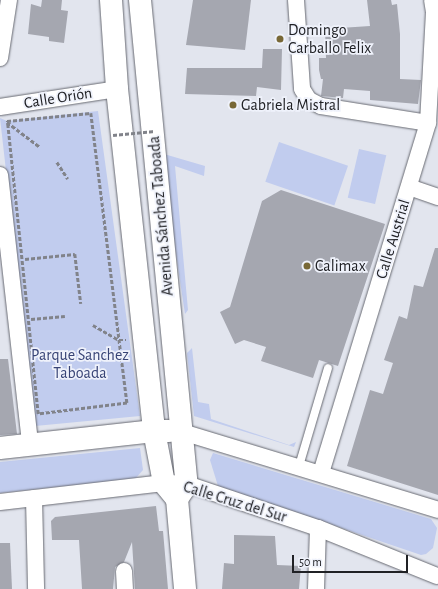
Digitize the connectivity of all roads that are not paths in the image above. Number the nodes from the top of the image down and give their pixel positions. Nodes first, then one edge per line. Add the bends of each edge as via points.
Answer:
1 (9, 0) edge
2 (111, 0) edge
3 (140, 0) edge
4 (296, 0) edge
5 (432, 0) edge
6 (0, 58) edge
7 (117, 88) junction
8 (0, 107) edge
9 (428, 122) junction
10 (0, 175) edge
11 (409, 187) junction
12 (438, 196) edge
13 (328, 368) dead end
14 (154, 431) junction
15 (182, 432) junction
16 (30, 444) junction
17 (0, 448) edge
18 (299, 466) junction
19 (321, 473) junction
20 (176, 489) junction
21 (34, 498) junction
22 (0, 502) edge
23 (438, 510) edge
24 (318, 528) junction
25 (124, 571) dead end
26 (437, 579) edge
27 (36, 589) edge
28 (125, 589) edge
29 (186, 589) edge
30 (316, 589) edge

1 - 6 street
2 - 7 main road, Avenida Sánchez Taboada
3 - 15 main road, Avenida Sánchez Taboada
4 - 9 street via 302,89 309,100 321,106
5 - 9 street, Calle Austrial via 434,12
7 - 8 street, Calle Orión
7 - 14 main road, Avenida Sánchez Taboada
9 - 11 street, Calle Austrial
10 - 16 street
11 - 12 street
11 - 19 street, Calle Austrial
13 - 18 lane
14 - 15 main road
14 - 16 main road
14 - 20 main road, Avenida Sánchez Taboada
15 - 18 street
15 - 20 main road, Avenida Sánchez Taboada
16 - 17 main road
18 - 19 street
19 - 23 street
20 - 21 street, Calle Cruz del Sur
20 - 24 street, Calle Cruz del Sur
20 - 29 main road
21 - 22 street, Calle Cruz del Sur
21 - 27 street
24 - 26 street, Calle Cruz del Sur
24 - 30 street
25 - 28 street

